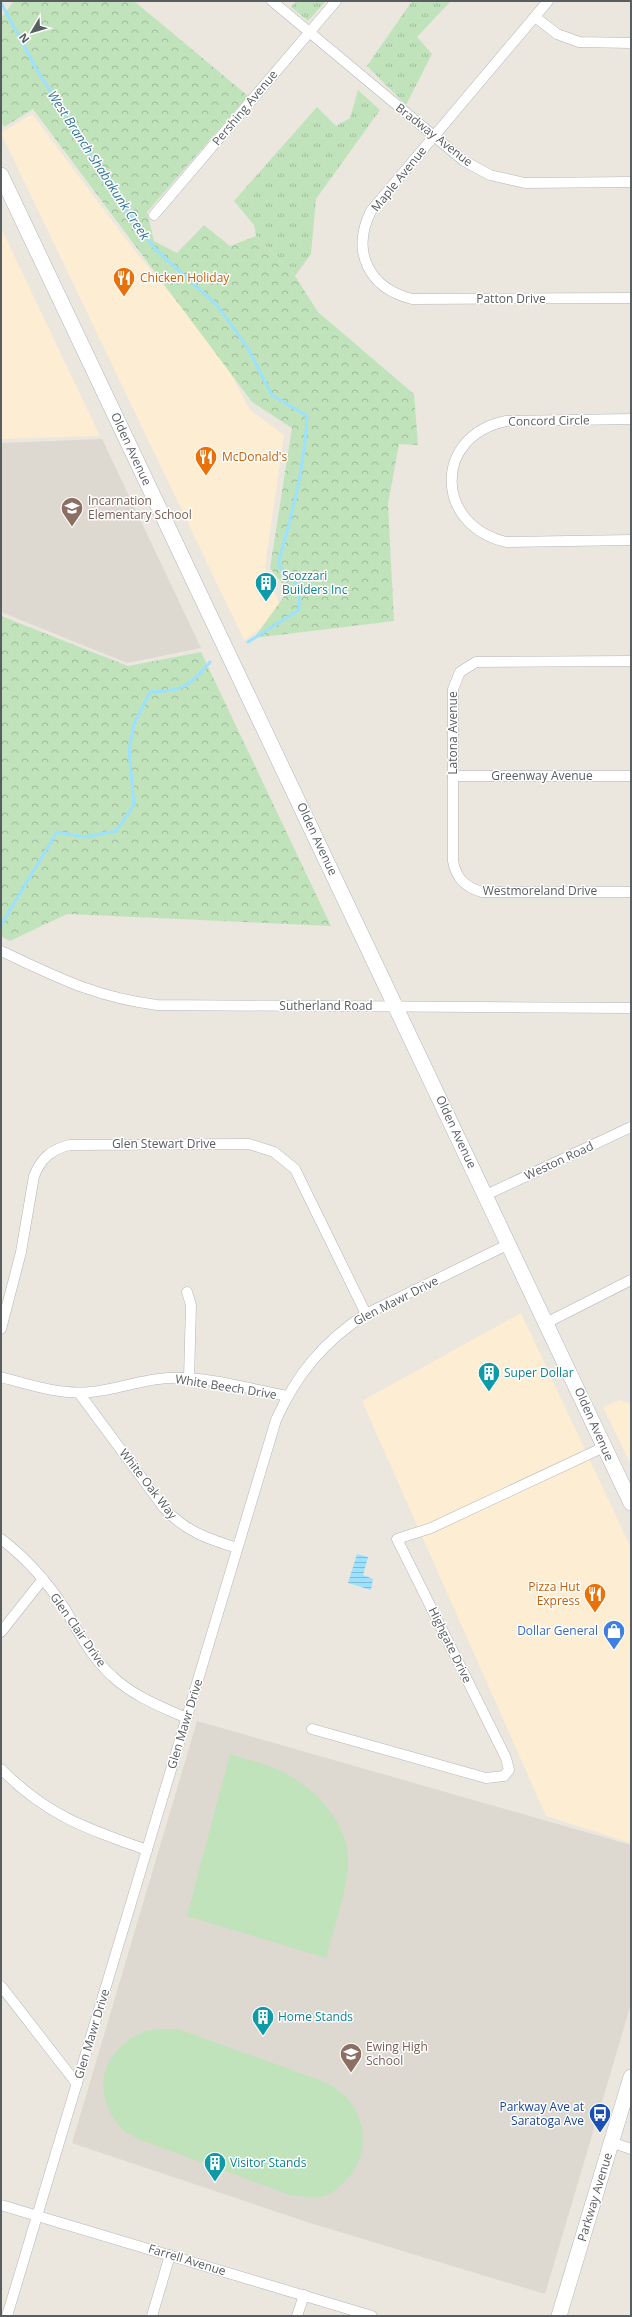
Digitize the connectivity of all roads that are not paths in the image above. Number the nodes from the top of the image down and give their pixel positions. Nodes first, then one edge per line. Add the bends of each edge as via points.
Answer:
1 (272, 1) edge
2 (336, 1) edge
3 (548, 1) edge
4 (535, 16) junction
5 (309, 32) junction
6 (631, 43) edge
7 (433, 137) junction
8 (1, 175) edge
9 (631, 182) edge
10 (154, 215) dead end
11 (393, 292) joint
12 (631, 298) edge
13 (631, 419) edge
14 (631, 540) edge
15 (631, 661) edge
16 (453, 776) junction
17 (631, 776) edge
18 (456, 874) joint
19 (631, 892) edge
20 (1, 951) edge
21 (396, 1006) junction
22 (631, 1008) edge
23 (631, 1127) edge
24 (486, 1195) junction
25 (509, 1244) junction
26 (631, 1280) edge
27 (187, 1292) dead end
28 (366, 1314) junction
29 (546, 1323) junction
30 (1, 1329) edge
31 (1, 1377) edge
32 (189, 1379) junction
33 (80, 1393) junction
34 (287, 1396) junction
35 (604, 1447) junction
36 (631, 1503) edge
37 (1, 1539) edge
38 (237, 1548) junction
39 (43, 1579) junction
40 (1, 1632) edge
41 (186, 1718) junction
42 (312, 1729) dead end
43 (1, 1769) edge
44 (147, 1850) junction
45 (1, 1986) edge
46 (631, 2077) edge
47 (77, 2084) junction
48 (611, 2142) junction
49 (631, 2148) edge
50 (1, 2205) edge
51 (38, 2215) junction
52 (170, 2255) junction
53 (304, 2295) junction
54 (7, 2316) edge
55 (152, 2316) edge
56 (298, 2316) edge
57 (372, 2316) edge
58 (559, 2316) edge

1 - 5 street, Bradway Avenue
2 - 5 street, Pershing Avenue
3 - 4 street, Maple Avenue
4 - 6 street via 557,34 579,42
4 - 7 street, Maple Avenue
5 - 7 street, Bradway Avenue
5 - 10 street, Pershing Avenue
7 - 9 street, Bradway Avenue via 474,168 508,180
7 - 11 street, Maple Avenue via 372,211 366,223 362,246 368,267 381,284
8 - 21 main road, Olden Avenue
11 - 12 street, Patton Drive via 400,296 421,299
13 - 14 street, Concord Circle via 496,423 483,428 464,445 455,462 452,482 453,494 463,517 481,534 492,539 506,542
15 - 16 street, Latona Avenue via 484,661 467,666 460,672 453,689
16 - 17 street, Greenway Avenue
16 - 18 street, Latona Avenue via 453,861
18 - 19 street, Westmoreland Drive via 465,885 482,892
20 - 21 street, Sutherland Road via 66,982 106,996 157,1005
21 - 22 street, Sutherland Road
21 - 24 main road, Olden Avenue
23 - 24 street, Weston Road
24 - 25 main road, Olden Avenue
25 - 28 street, Glen Mawr Drive
25 - 29 main road, Olden Avenue
26 - 29 street
27 - 32 street via 191,1305
28 - 30 street, Glen Stewart Drive via 302,1180 286,1159 274,1152 249,1144 70,1145 51,1152 34,1176 21,1252
28 - 34 street, Glen Mawr Drive via 347,1326 315,1355
29 - 35 main road, Olden Avenue
31 - 33 street, White Beech Drive via 40,1388
32 - 33 street, White Beech Drive via 150,1379 109,1390
32 - 34 street, White Beech Drive
33 - 38 street, White Oak Way via 175,1520 201,1536
34 - 38 street, Glen Mawr Drive via 276,1420
35 - 36 main road, Olden Avenue
35 - 42 street, Highgate Drive via 431,1528 397,1539 506,1758 509,1770 504,1776 486,1778
37 - 39 street, Glen Clair Drive
38 - 41 street, Glen Mawr Drive
39 - 40 street
39 - 41 street, Glen Clair Drive via 87,1647 112,1676 144,1699
41 - 44 street, Glen Mawr Drive
43 - 44 street via 30,1796 68,1820
44 - 47 street, Glen Mawr Drive
45 - 47 street
46 - 48 main road, Parkway Avenue
47 - 51 street, Glen Mawr Drive
48 - 49 street
48 - 58 main road, Parkway Avenue
50 - 51 street, Farrell Avenue
51 - 52 street, Farrell Avenue
51 - 54 street, Glen Mawr Drive
52 - 53 street, Farrell Avenue
52 - 55 street
53 - 56 street
53 - 57 street, Farrell Avenue

